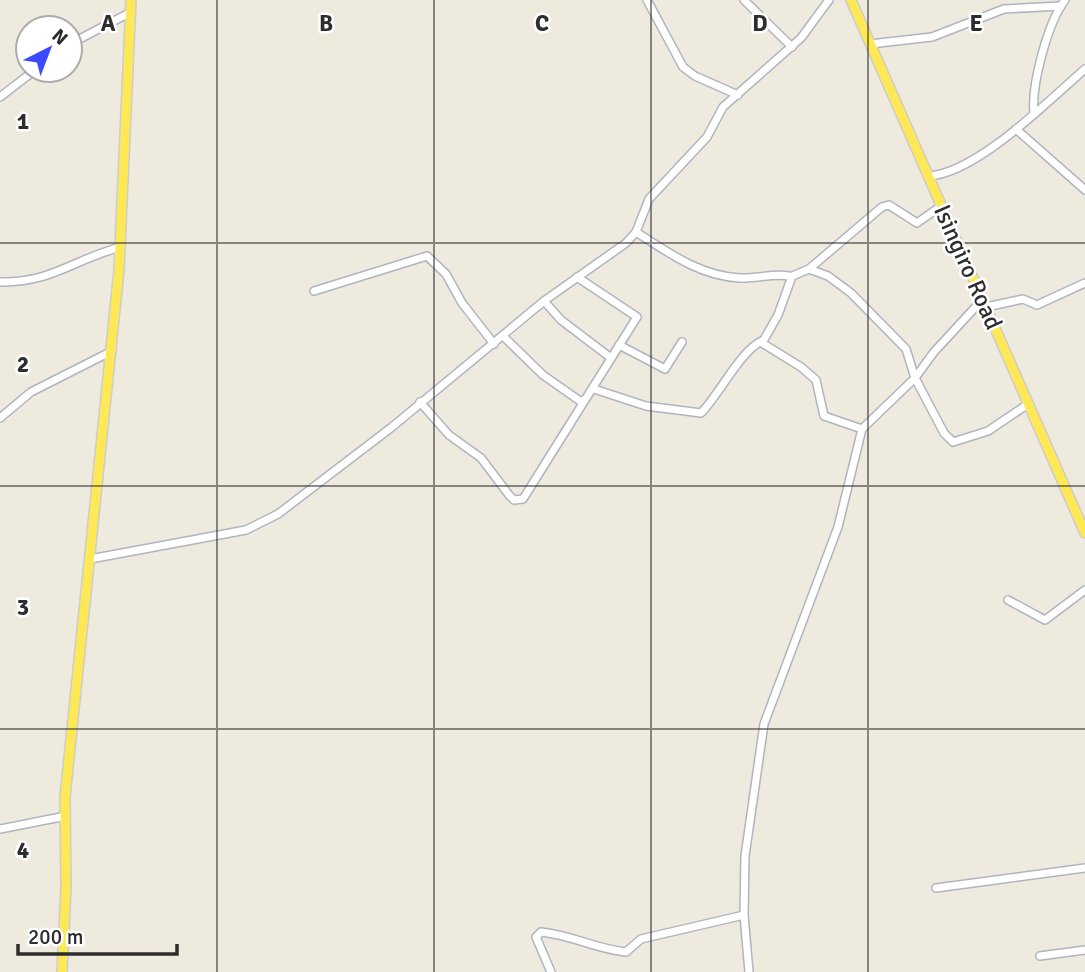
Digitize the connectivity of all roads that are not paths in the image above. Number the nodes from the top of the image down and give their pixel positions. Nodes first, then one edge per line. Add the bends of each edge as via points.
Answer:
1 (131, 0) edge
2 (647, 0) edge
3 (744, 0) edge
4 (829, 0) edge
5 (851, 0) edge
6 (1063, 3) edge
7 (131, 12) junction
8 (84, 37) edge
9 (870, 44) junction
10 (792, 47) junction
11 (1085, 69) edge
12 (17, 84) edge
13 (738, 95) junction
14 (0, 97) edge
15 (1034, 113) junction
16 (1016, 129) junction
17 (928, 176) junction
18 (1085, 190) edge
19 (941, 206) junction
20 (636, 232) junction
21 (121, 247) junction
22 (809, 269) junction
23 (577, 276) junction
24 (790, 277) junction
25 (0, 282) edge
26 (1085, 283) edge
27 (314, 291) dead end
28 (544, 301) junction
29 (984, 303) junction
30 (504, 337) junction
31 (762, 341) junction
32 (682, 342) dead end
33 (494, 344) junction
34 (619, 345) junction
35 (112, 351) junction
36 (611, 358) junction
37 (915, 378) junction
38 (594, 390) junction
39 (583, 400) junction
40 (420, 402) junction
41 (1028, 404) junction
42 (0, 418) edge
43 (862, 429) junction
44 (1085, 533) edge
45 (90, 559) junction
46 (1085, 590) edge
47 (1007, 600) dead end
48 (66, 816) junction
49 (0, 830) edge
50 (1085, 868) edge
51 (936, 888) dead end
52 (744, 915) junction
53 (1085, 950) edge
54 (1040, 956) dead end
55 (62, 972) edge
56 (551, 972) edge
57 (748, 972) edge

1 - 7 main road
2 - 13 street via 683,67
3 - 10 street
4 - 10 street
5 - 9 main road, Isingiro Road
6 - 9 street via 1004,9 932,37
6 - 15 street via 1037,76
7 - 8 street
7 - 21 main road
9 - 17 main road, Isingiro Road
10 - 13 street
11 - 15 street
12 - 14 street
13 - 20 street via 723,107 707,137 649,199
15 - 16 street
16 - 17 street via 951,173
16 - 18 street
17 - 19 main road, Isingiro Road
19 - 22 street via 917,223 890,205 882,207
19 - 29 main road, Isingiro Road
20 - 23 street via 610,256
20 - 24 street via 698,270 750,278
21 - 25 street via 54,275
21 - 35 main road
22 - 24 street
22 - 37 street via 828,276 872,313 906,349
23 - 28 street
23 - 34 street via 637,316
24 - 31 street via 778,315
26 - 29 street via 1037,305 1023,299
27 - 33 street via 427,256 446,274
28 - 30 street
28 - 36 street
29 - 37 street
29 - 41 main road, Isingiro Road
30 - 33 street
30 - 39 street via 543,375
31 - 38 street via 749,349 701,413 646,406
31 - 43 street via 816,380 824,416
32 - 34 street via 664,369
33 - 40 street
34 - 36 street
35 - 42 street via 31,392
35 - 45 main road
36 - 38 street
37 - 41 street via 953,442 988,431
37 - 43 street
38 - 39 street
39 - 40 street via 538,478 519,501 509,495 481,458 449,435
40 - 45 street via 278,514 255,527
41 - 44 main road, Isingiro Road
43 - 52 street via 838,527 764,724 745,856
45 - 48 main road via 73,703
46 - 47 street via 1045,620
48 - 49 street
48 - 55 main road
50 - 51 street
52 - 56 street via 641,939 626,952 568,934 541,932 536,937
52 - 57 street
53 - 54 street

